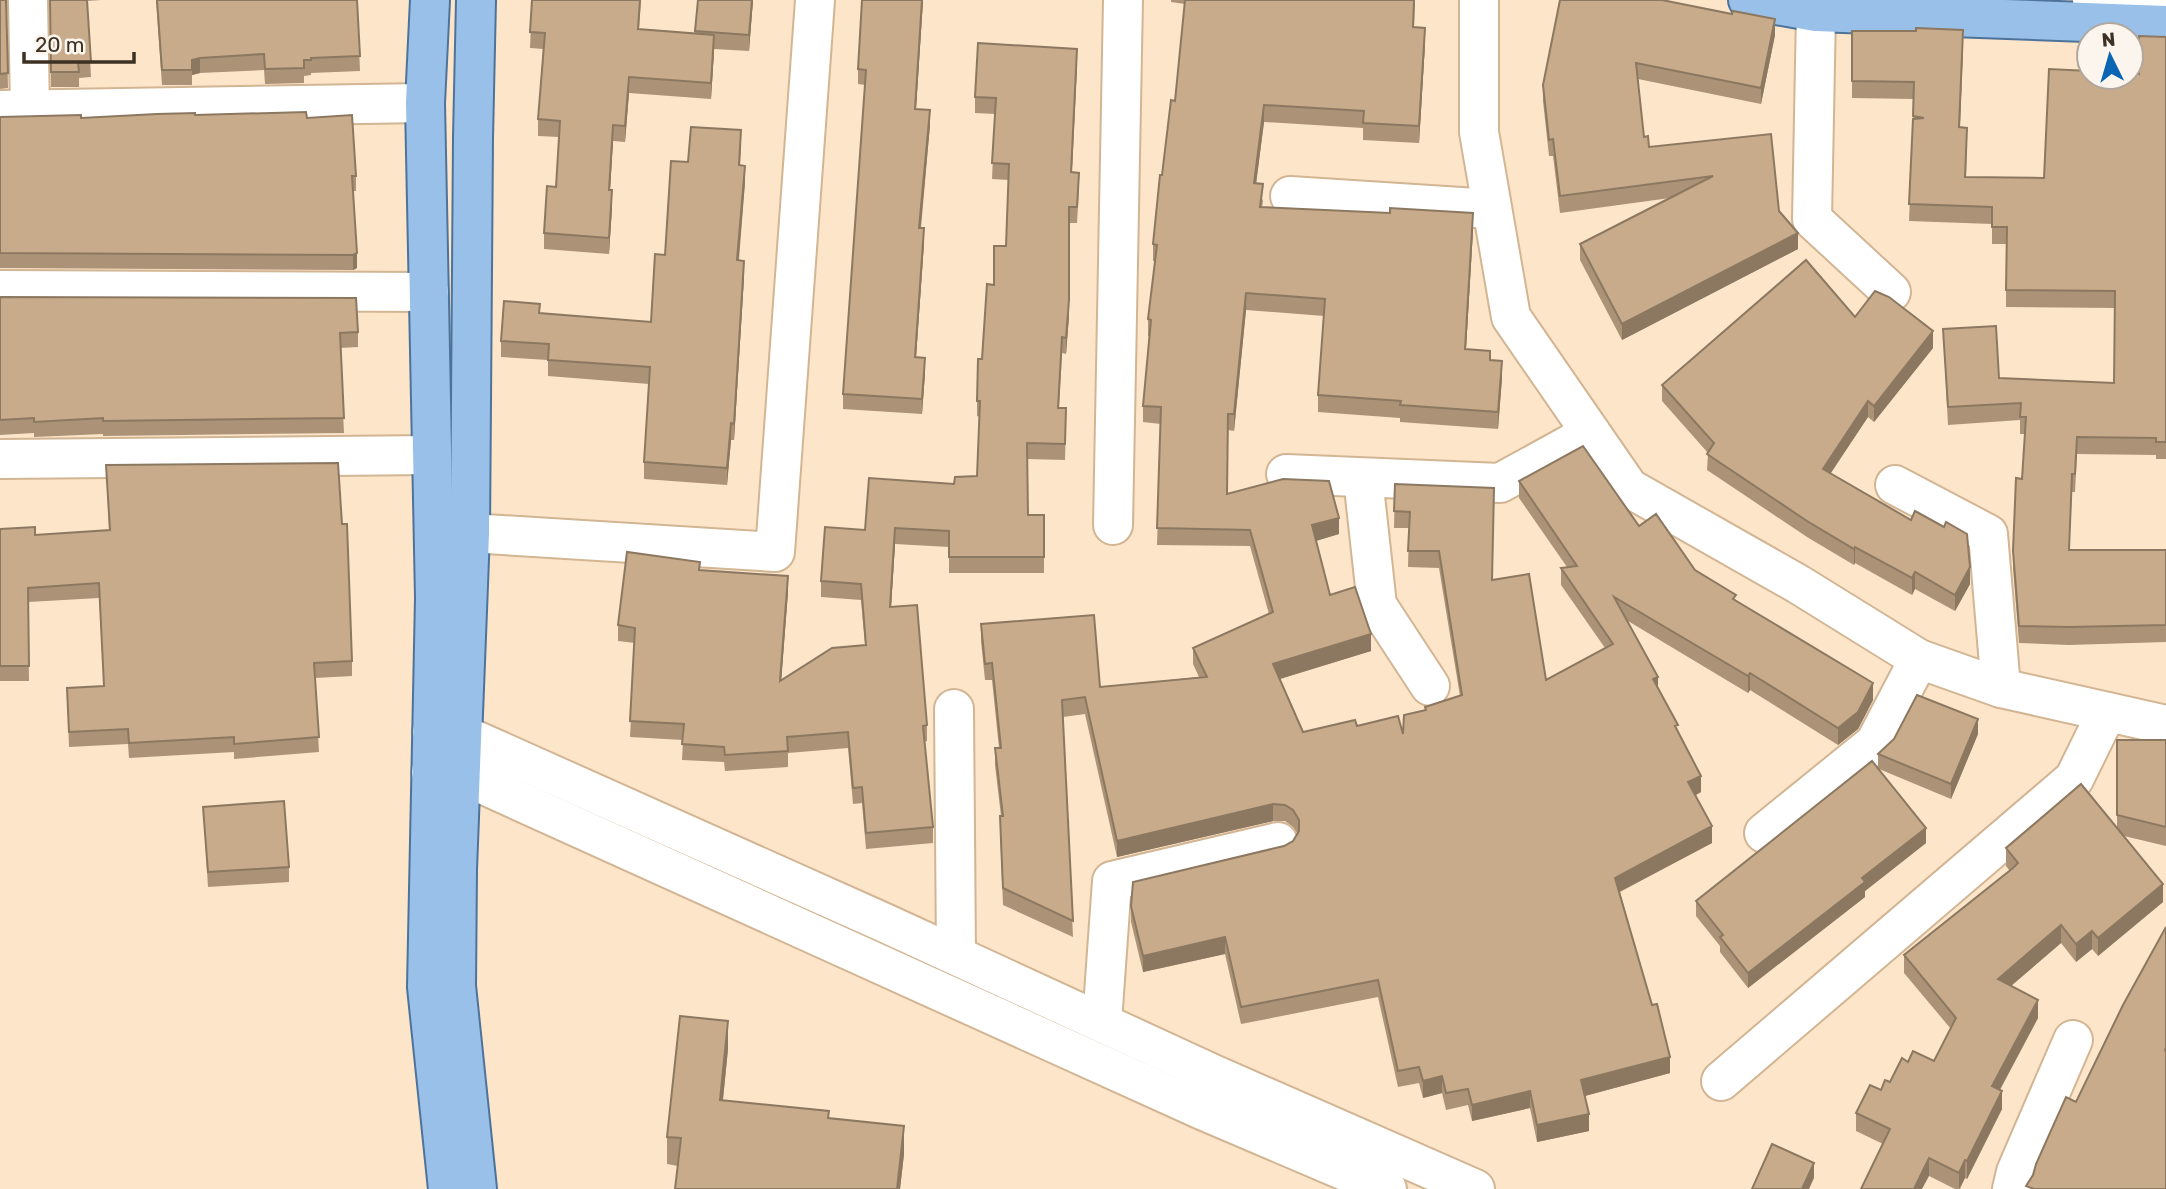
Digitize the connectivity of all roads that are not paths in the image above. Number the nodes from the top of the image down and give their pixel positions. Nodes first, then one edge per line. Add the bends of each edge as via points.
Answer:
1 (28, 0) edge
2 (430, 0) edge
3 (476, 0) edge
4 (814, 0) edge
5 (1123, 0) edge
6 (1479, 0) edge
7 (1748, 0) edge
8 (2092, 0) edge
9 (2166, 4) edge
10 (1816, 12) junction
11 (2166, 25) edge
12 (425, 103) junction
13 (15, 110) edge
14 (1290, 196) dead end
15 (1492, 209) junction
16 (0, 290) edge
17 (429, 292) junction
18 (1891, 292) dead end
19 (1591, 432) junction
20 (432, 455) junction
21 (0, 459) edge
22 (1286, 474) dead end
23 (1363, 478) junction
24 (1895, 485) dead end
25 (1112, 525) dead end
26 (470, 533) junction
27 (1919, 659) junction
28 (1430, 686) dead end
29 (2001, 688) junction
30 (954, 709) dead end
31 (2107, 712) junction
32 (2166, 724) edge
33 (448, 733) junction
34 (447, 774) junction
35 (1764, 833) dead end
36 (1278, 842) dead end
37 (957, 955) junction
38 (1102, 1022) junction
39 (2073, 1040) dead end
40 (1721, 1081) dead end
41 (448, 1189) edge
42 (477, 1189) edge
43 (1387, 1189) edge
44 (1475, 1189) edge
45 (2012, 1189) edge

1 - 13 street
2 - 12 main road
3 - 26 main road
4 - 26 street via 775,552
5 - 25 street
6 - 15 street via 1479,132
7 - 10 main road
8 - 9 street
10 - 11 main road
10 - 18 street via 1812,219
12 - 13 street
12 - 17 main road
14 - 15 street
15 - 19 street via 1511,317
16 - 17 street
17 - 20 main road
19 - 23 street via 1500,483
19 - 27 street via 1629,488
20 - 21 street
20 - 33 main road via 435,598
22 - 23 street
23 - 28 street via 1377,605
24 - 29 street via 1988,534
26 - 33 main road
27 - 29 street
27 - 35 street via 1875,743
29 - 31 street
30 - 37 street
31 - 32 street
31 - 40 street via 2074,779
33 - 34 main road
33 - 37 street
34 - 41 main road via 427,987
34 - 42 main road via 456,986
34 - 43 street
36 - 38 street via 1112,881
37 - 38 street
38 - 44 street
39 - 45 street

